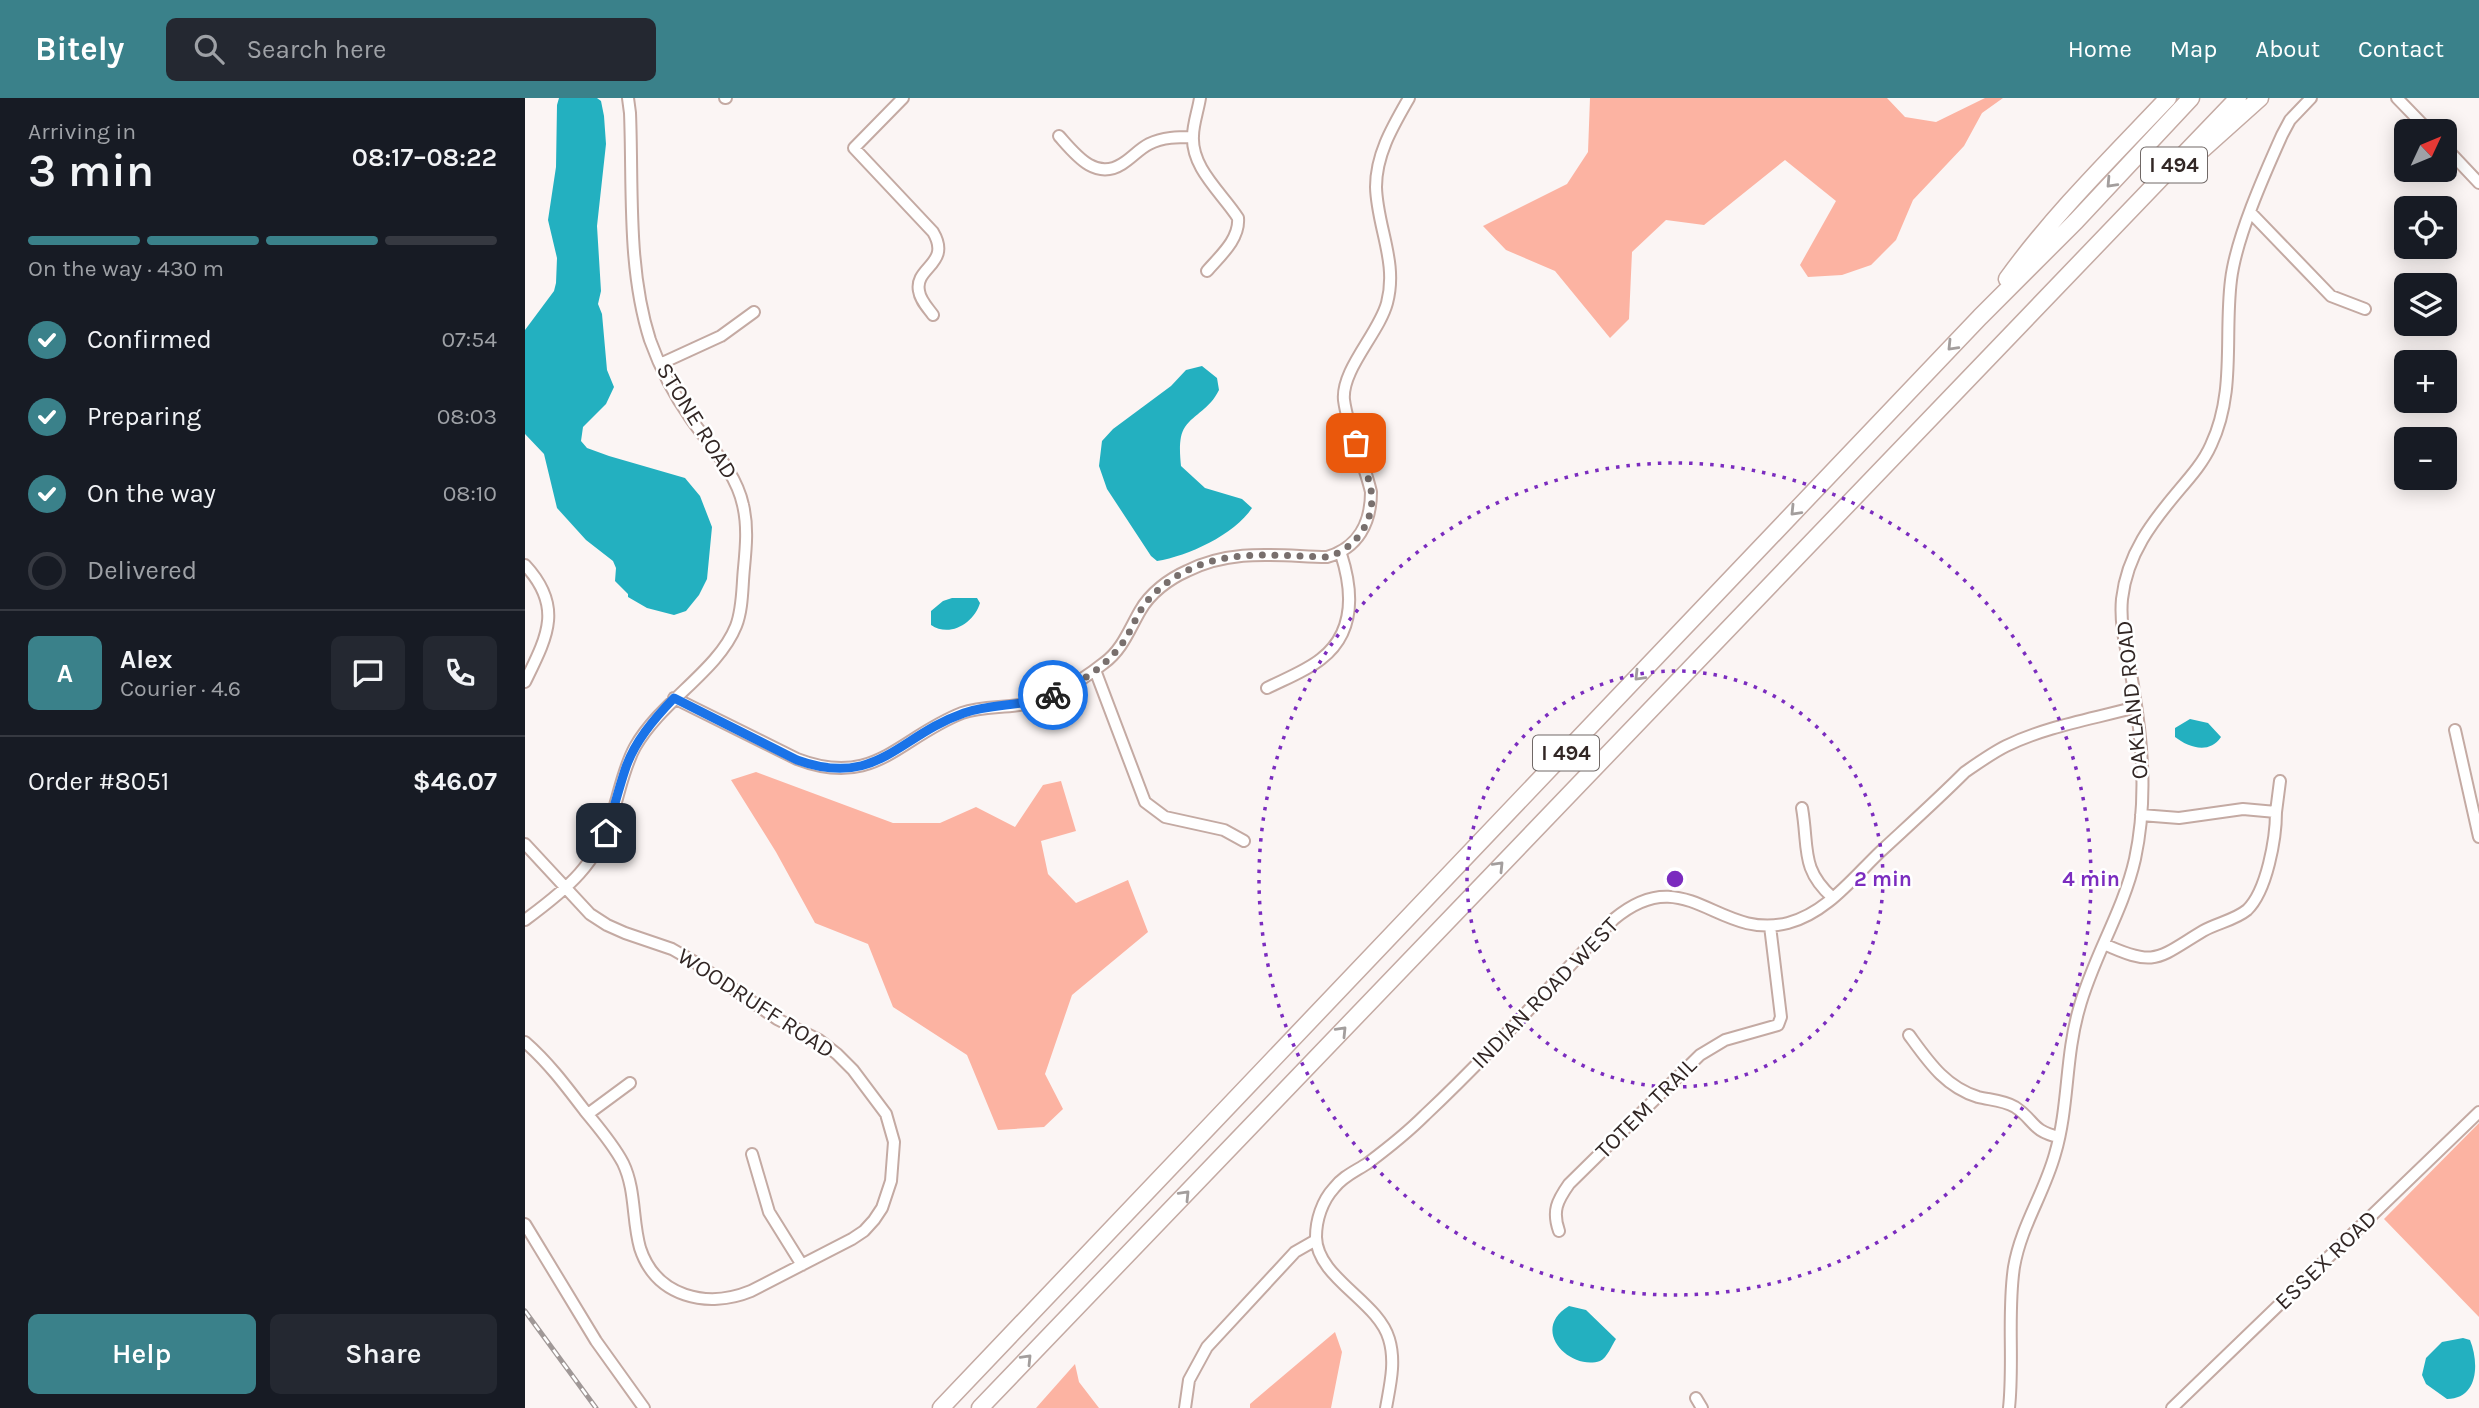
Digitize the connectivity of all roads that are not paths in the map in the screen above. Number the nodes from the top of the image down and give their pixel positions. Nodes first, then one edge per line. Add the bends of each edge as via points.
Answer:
1 (628, 98) edge
2 (903, 98) edge
3 (1199, 98) edge
4 (1409, 98) edge
5 (2168, 98) edge
6 (2191, 98) edge
7 (2238, 98) edge
8 (2260, 98) edge
9 (2311, 98) edge
10 (2397, 98) edge
11 (2293, 99) edge
12 (2300, 109) junction
13 (2417, 119) edge
14 (1059, 136) dead end
15 (1193, 137) junction
16 (2457, 160) edge
17 (2479, 183) edge
18 (2251, 213) junction
19 (2110, 231) junction
20 (1207, 271) dead end
21 (2365, 309) dead end
22 (754, 312) dead end
23 (933, 315) dead end
24 (1980, 317) junction
25 (660, 365) junction
26 (1341, 554) junction
27 (525, 565) edge
28 (1095, 670) junction
29 (525, 682) edge
30 (1267, 688) dead end
31 (674, 698) junction
32 (2136, 707) junction
33 (2455, 730) dead end
34 (2280, 781) dead end
35 (1802, 808) dead end
36 (2276, 812) junction
37 (2141, 815) junction
38 (2479, 836) edge
39 (1244, 841) dead end
40 (525, 844) edge
41 (565, 889) junction
42 (1833, 898) junction
43 (525, 920) edge
44 (1770, 926) junction
45 (2104, 944) junction
46 (1909, 1035) dead end
47 (525, 1042) edge
48 (630, 1083) dead end
49 (2479, 1112) edge
50 (588, 1114) junction
51 (2059, 1137) junction
52 (752, 1154) dead end
53 (525, 1224) edge
54 (1559, 1231) dead end
55 (1316, 1240) junction
56 (802, 1265) junction
57 (644, 1408) edge
58 (941, 1408) edge
59 (979, 1408) edge
60 (1185, 1408) edge
61 (1386, 1408) edge
62 (2009, 1408) edge
63 (2172, 1408) edge

1 - 25 street, STONE ROAD via 637,280
2 - 23 street via 854,148 938,240 937,257 919,282 919,291
3 - 15 street
4 - 26 street via 1382,149 1377,178 1391,284 1382,319 1346,382 1344,398 1368,476 1371,508 1359,537
5 - 24 highway via 2021,260
6 -> 24 highway, I 494
7 - 19 highway, I 494
8 - 19 highway
9 - 12 street, OAKLAND ROAD
10 - 13 street
11 - 12 street
12 - 18 street, OAKLAND ROAD via 2282,135
14 - 15 street via 1086,164 1105,170 1150,143
15 - 20 street via 1198,163 1238,218 1231,242
16 - 17 street
18 - 21 street via 2331,296
18 - 32 street, OAKLAND ROAD via 2231,276 2225,408 2199,466 2144,534 2127,574 2122,629
59 -> 19 highway, I 494
22 - 25 street via 721,336
24 -> 58 highway, I 494
25 - 31 street, STONE ROAD via 736,484 747,524 737,622 723,651
26 - 28 street via 1244,554 1186,571 1150,597 1117,651
26 - 30 street via 1351,599 1339,639 1321,659
27 - 29 street via 543,588 549,618
28 - 31 street via 1040,700 962,714 889,755 853,768 834,769 797,760
28 - 39 street via 1145,802 1165,817 1224,830
31 - 41 street, STONE ROAD via 634,748 601,843
32 - 37 street, OAKLAND ROAD via 2142,752
32 - 42 street, INDIAN ROAD WEST via 2057,727 1983,760
33 - 38 street
34 - 36 street
35 - 42 street via 1808,865
36 - 37 street via 2243,809 2179,818
36 - 45 street via 2273,849 2247,910 2163,957 2136,958
37 - 45 street, OAKLAND ROAD via 2128,882
40 - 41 street, WOODRUFF ROAD
41 - 43 street, STONE ROAD
41 - 56 street, WOODRUFF ROAD via 607,925 672,949 777,1019 819,1040 853,1070 885,1114 894,1142 891,1181 882,1208 864,1231
42 - 44 street, INDIAN ROAD WEST via 1804,917
44 - 54 street, TOTEM TRAIL via 1781,1017 1778,1025 1725,1040 1700,1055 1569,1184 1556,1206
44 - 55 street, INDIAN ROAD WEST via 1740,922 1682,897 1655,897 1630,906 1422,1118 1335,1186 1321,1211
45 - 51 street, OAKLAND ROAD via 2074,1025
46 - 51 street via 1952,1084 2013,1106 2040,1132
47 - 50 street, WOODRUFF ROAD
48 - 50 street
49 - 63 street, ESSEX ROAD
50 - 56 street, WOODRUFF ROAD via 625,1167 641,1248 658,1277 671,1287 702,1300 735,1298
51 - 62 street, OAKLAND ROAD via 2022,1233 2014,1268
52 - 56 street via 769,1212
53 - 57 street via 596,1341
55 - 60 street via 1296,1252 1207,1347 1189,1380
55 - 61 street via 1330,1269 1377,1316 1389,1339 1393,1366

